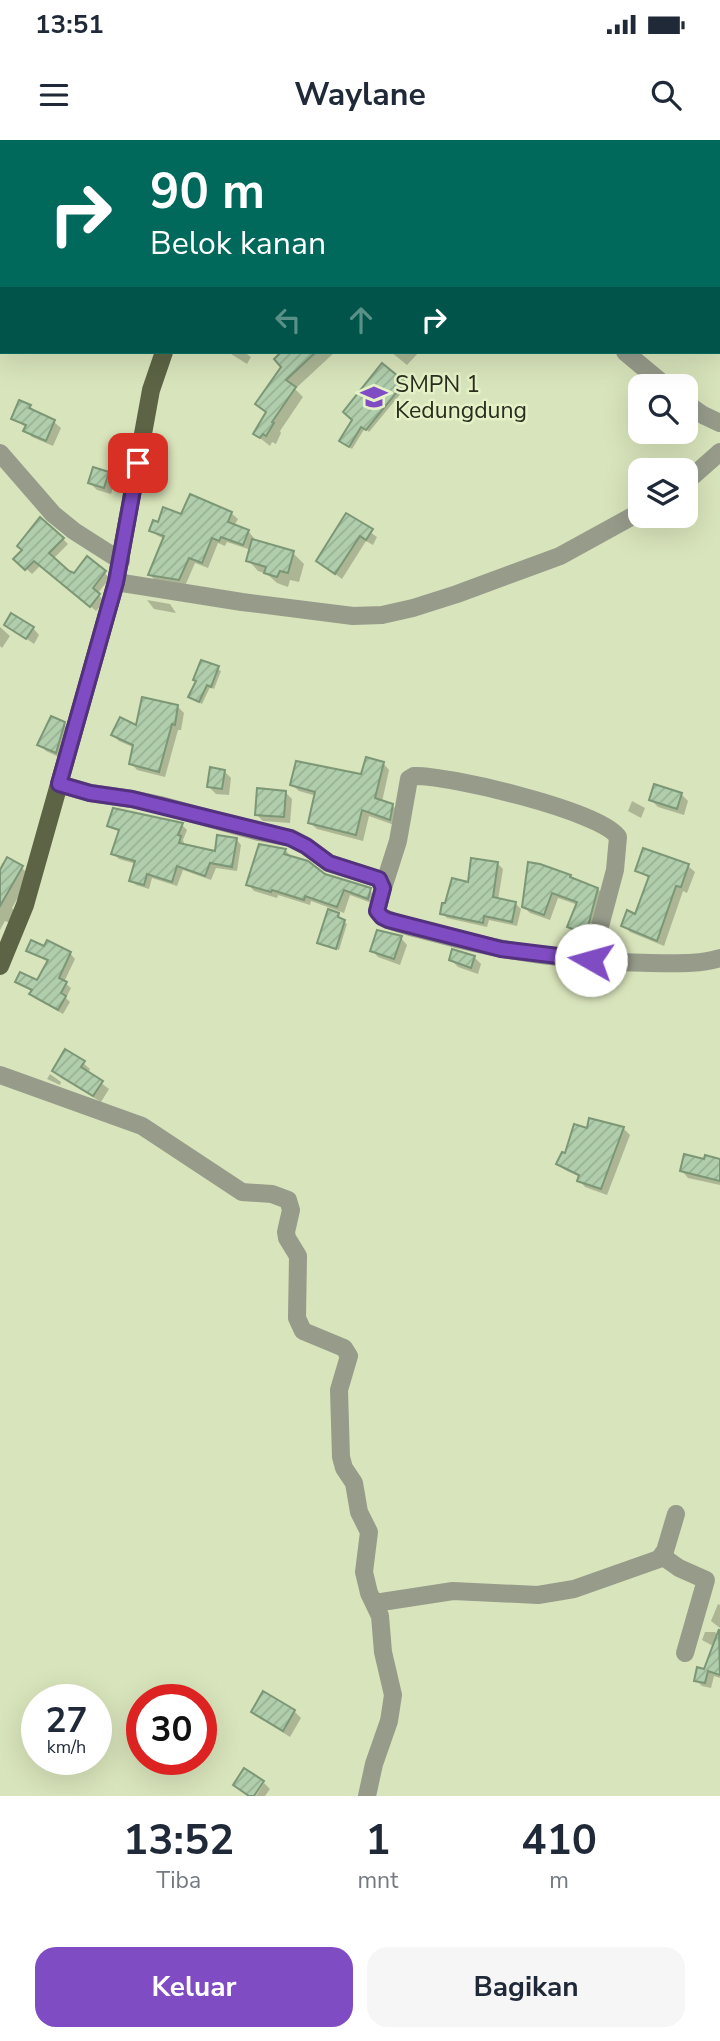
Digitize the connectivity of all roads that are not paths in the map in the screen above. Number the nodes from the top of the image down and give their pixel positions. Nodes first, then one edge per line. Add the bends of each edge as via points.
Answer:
1 (163, 354) edge
2 (627, 354) edge
3 (651, 374) edge
4 (698, 411) edge
5 (720, 423) edge
6 (720, 452) edge
7 (0, 453) edge
8 (698, 471) edge
9 (628, 519) edge
10 (121, 561) junction
11 (116, 582) junction
12 (59, 784) junction
13 (383, 888) junction
14 (720, 958) edge
15 (591, 960) junction
16 (0, 966) edge
17 (0, 1075) edge
18 (676, 1514) dead end
19 (662, 1556) junction
20 (713, 1583) edge
21 (375, 1604) junction
22 (685, 1653) dead end
23 (367, 1796) edge

1 - 10 main road via 151,390
2 - 3 street
4 - 5 street
6 - 8 street
7 - 10 street via 54,514
9 - 11 street via 560,556 457,594 382,615 353,616
10 - 11 main road
11 - 12 main road
12 - 13 street via 290,838 329,863 376,877
12 - 16 main road via 24,905
13 - 15 street via 377,911 388,920 501,949
13 - 15 street via 398,841 409,779 414,776 494,789 584,816 618,836 615,870
14 - 15 street via 680,964
17 - 21 street via 142,1125 242,1192 288,1200 287,1238 298,1255 297,1318 303,1331 344,1348 349,1356 339,1390 341,1457 369,1532 364,1572
18 - 19 street
19 - 20 street
19 - 21 street via 574,1589 538,1595 453,1591
20 - 22 street
21 - 23 street via 393,1708

